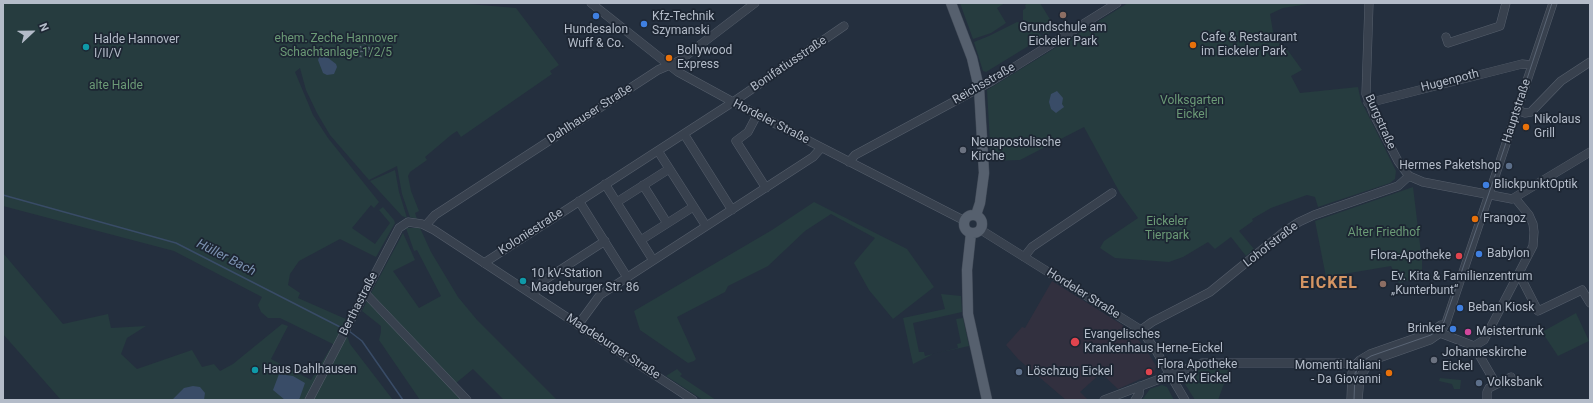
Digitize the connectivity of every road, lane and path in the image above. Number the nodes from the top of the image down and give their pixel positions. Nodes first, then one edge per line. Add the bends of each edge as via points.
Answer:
1 (591, 3) edge
2 (755, 3) edge
3 (951, 3) edge
4 (1117, 3) edge
5 (1369, 3) edge
6 (1506, 3) edge
7 (1554, 3) edge
8 (844, 26) dead end
9 (1446, 37) dead end
10 (1590, 62) edge
11 (1532, 65) junction
12 (670, 67) junction
13 (979, 88) junction
14 (733, 102) junction
15 (1368, 103) junction
16 (1517, 110) junction
17 (757, 115) junction
18 (684, 134) junction
19 (821, 148) junction
20 (658, 151) junction
21 (1590, 152) edge
22 (849, 162) junction
23 (669, 169) junction
24 (1409, 176) junction
25 (605, 184) junction
26 (643, 185) junction
27 (766, 188) junction
28 (1112, 192) dead end
29 (1490, 195) junction
30 (1515, 198) junction
31 (579, 201) junction
32 (617, 202) junction
33 (694, 206) junction
34 (732, 210) junction
35 (976, 215) junction
36 (965, 221) junction
37 (668, 223) junction
38 (422, 224) junction
39 (706, 226) junction
40 (981, 230) junction
41 (971, 233) junction
42 (641, 240) junction
43 (605, 241) junction
44 (1024, 257) junction
45 (654, 260) junction
46 (484, 263) junction
47 (1519, 274) junction
48 (627, 277) junction
49 (365, 293) junction
50 (532, 295) junction
51 (1590, 303) edge
52 (578, 325) junction
53 (1141, 330) junction
54 (1438, 332) junction
55 (1474, 346) junction
56 (1354, 366) junction
57 (1170, 374) junction
58 (1511, 377) dead end
59 (1496, 384) junction
60 (1140, 386) junction
61 (308, 400) edge
62 (467, 400) edge
63 (693, 400) edge
64 (987, 400) edge
65 (1104, 400) edge
66 (1134, 400) edge
67 (1185, 400) edge
68 (1351, 400) edge
69 (1358, 400) edge
70 (1487, 400) edge

1 - 12 street, Hordeler Straße
2 - 12 street, Dahlhauser Straße
3 - 13 main road via 972,58
4 - 13 street, Reichsstraße
5 - 15 street, Burgstraße via 1365,86
6 - 9 street via 1500,26 1448,44
7 - 11 street, Hauptstraße
8 - 14 street, Bonifatiusstraße
10 - 16 street via 1561,81 1531,112
11 - 15 street, Hugenpoth via 1522,64
11 - 16 street, Hauptstraße
12 - 14 street, Hordeler Straße
12 - 38 street, Dahlhauser Straße via 658,70
13 - 22 street, Reichsstraße via 855,155
13 - 35 main road via 984,172
14 - 17 street, Hordeler Straße
14 - 18 street, Koloniestraße
15 - 24 street, Burgstraße via 1398,161
16 - 29 street, Hauptstraße
17 - 19 street, Hordeler Straße
17 - 27 street via 748,132 736,141
18 - 20 street, Koloniestraße
18 - 34 street
19 - 22 street, Hordeler Straße
19 - 27 street via 817,155
20 - 23 street
20 - 25 street, Koloniestraße
21 - 30 street
22 - 36 street, Hordeler Straße
23 - 26 street
23 - 33 street
24 - 29 street via 1423,182
24 - 53 street, Lohofstraße via 1398,186 1299,222 1210,292
25 - 31 street, Koloniestraße
25 - 32 street
26 - 32 street
26 - 37 street
27 - 34 street
28 - 44 street via 1032,247
29 - 30 street
29 - 54 street, Hauptstraße via 1446,323
30 - 47 street via 1529,215 1534,232 1531,252
31 - 43 street
31 - 46 street, Koloniestraße
32 - 42 street
33 - 37 street
33 - 39 street
34 - 39 street
35 - 36 main road via 969,216
35 - 40 main road via 982,221
36 - 41 main road via 965,228
37 - 42 street
38 - 46 street, Magdeburger Straße
38 - 49 street, Berthastraße via 408,222 399,228
39 - 45 street
40 - 41 main road
40 - 44 street, Hordeler Straße
41 - 64 main road via 967,270 968,314
42 - 45 street
43 - 48 street
43 - 50 street via 543,281
44 - 53 street, Hordeler Straße
45 - 48 street
46 - 50 street, Magdeburger Straße
47 - 51 street via 1538,311 1582,290
47 - 55 street via 1484,340
48 - 52 street via 597,297
49 - 61 street, Berthastraße
49 - 62 street
50 - 52 street, Magdeburger Straße
52 - 63 street, Magdeburger Straße
53 - 57 street, Hordeler Straße via 1156,349
54 - 55 street
54 - 56 street via 1370,354
54 - 69 street via 1430,340 1376,359 1363,370
55 - 59 street
56 - 57 street via 1344,363 1208,362
56 - 68 street
57 - 60 street
57 - 67 street, Hordeler Straße
58 - 59 street
59 - 70 street via 1488,390
60 - 65 street
60 - 66 street via 1139,394

